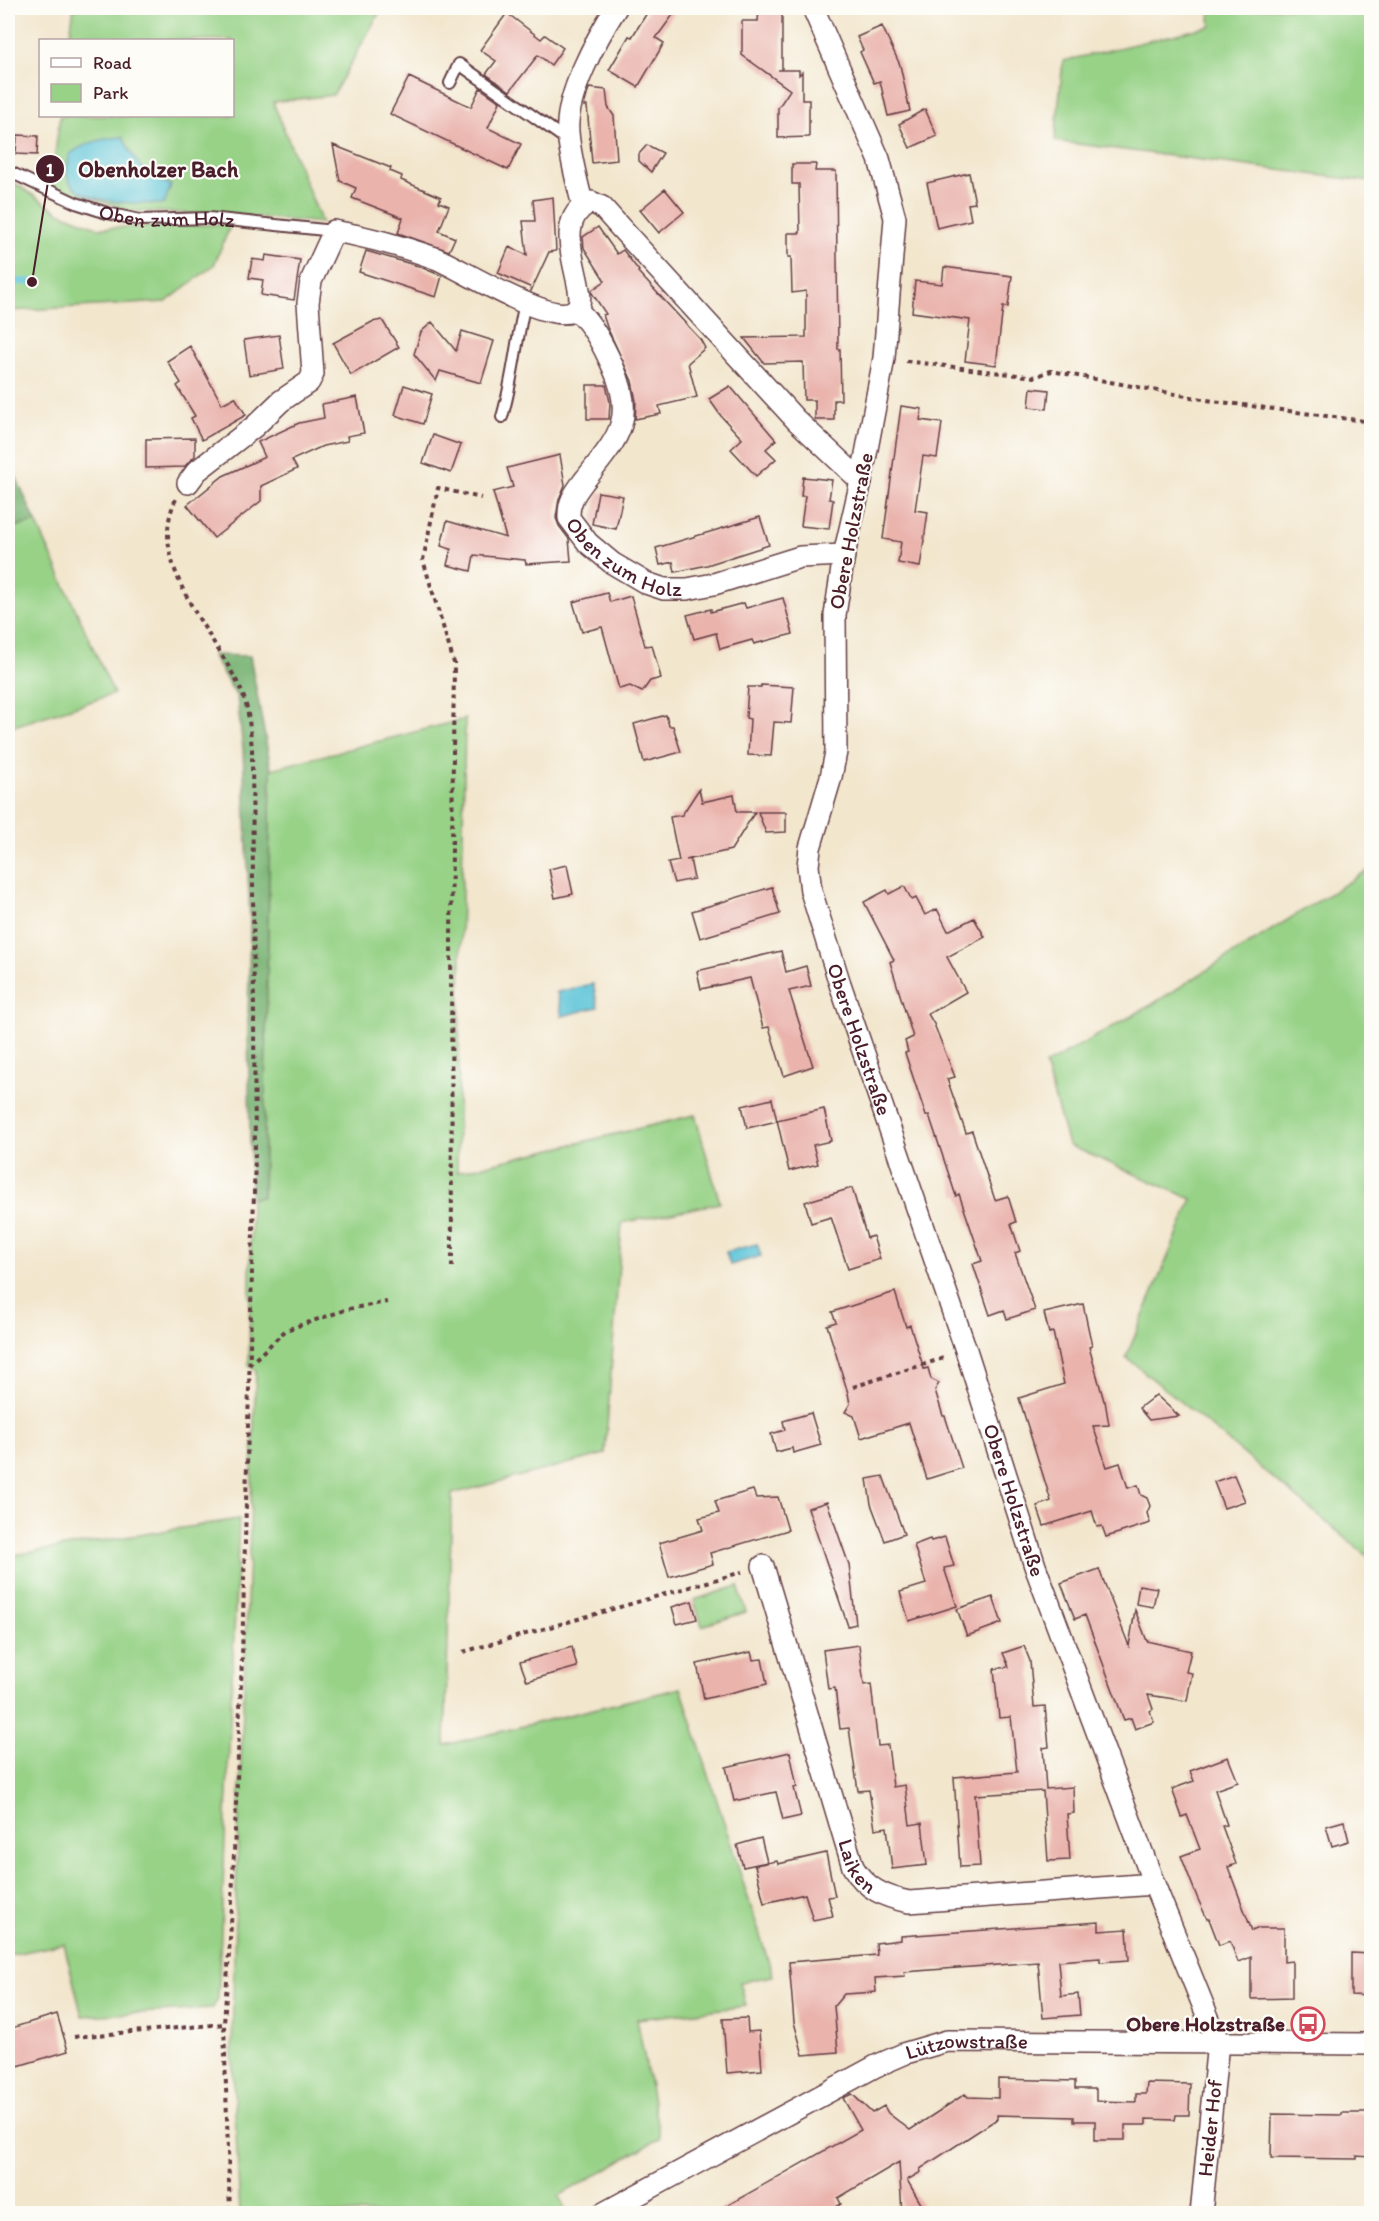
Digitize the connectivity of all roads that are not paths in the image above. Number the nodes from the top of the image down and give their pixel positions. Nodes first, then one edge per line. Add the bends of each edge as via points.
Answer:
1 (616, 8) edge
2 (813, 8) edge
3 (450, 83) dead end
4 (569, 141) junction
5 (8, 171) edge
6 (583, 206) junction
7 (334, 231) junction
8 (525, 303) junction
9 (576, 309) junction
10 (502, 417) dead end
11 (861, 481) junction
12 (188, 483) road end
13 (844, 555) junction
14 (763, 1566) road end
15 (1154, 1884) junction
16 (1218, 2042) junction
17 (1371, 2044) edge
18 (602, 2214) edge
19 (1201, 2214) edge

1 - 4 street via 574,92 569,111
2 - 11 street, Obere Holzstraße via 879,159 895,218 884,358
3 - 4 lane via 459,64
4 - 6 street
5 - 7 lane, Oben zum Holz via 76,203 140,220 209,218
6 - 9 street via 572,221 571,233 573,268 580,294
6 - 11 street via 591,202 602,207 796,420
7 - 8 street, Oben zum Holz via 437,259
7 - 12 street via 311,281 308,303 313,374 309,382 197,471
8 - 9 street, Oben zum Holz via 553,314 568,314
8 - 10 lane
9 - 13 street, Oben zum Holz via 590,322 608,356 624,401 620,431 570,502 569,518 588,543 629,574 674,590 714,584 800,557
11 - 13 street, Obere Holzstraße
13 - 15 street, Obere Holzstraße via 834,615 836,752 810,848 811,891 1035,1566
14 - 15 street, Laiken via 853,1867 867,1885 909,1902
15 - 16 street, Obere Holzstraße
16 - 17 street, Lützowstraße
16 - 18 street, Lützowstraße via 947,2041 876,2066
16 - 19 street, Heider Hof

